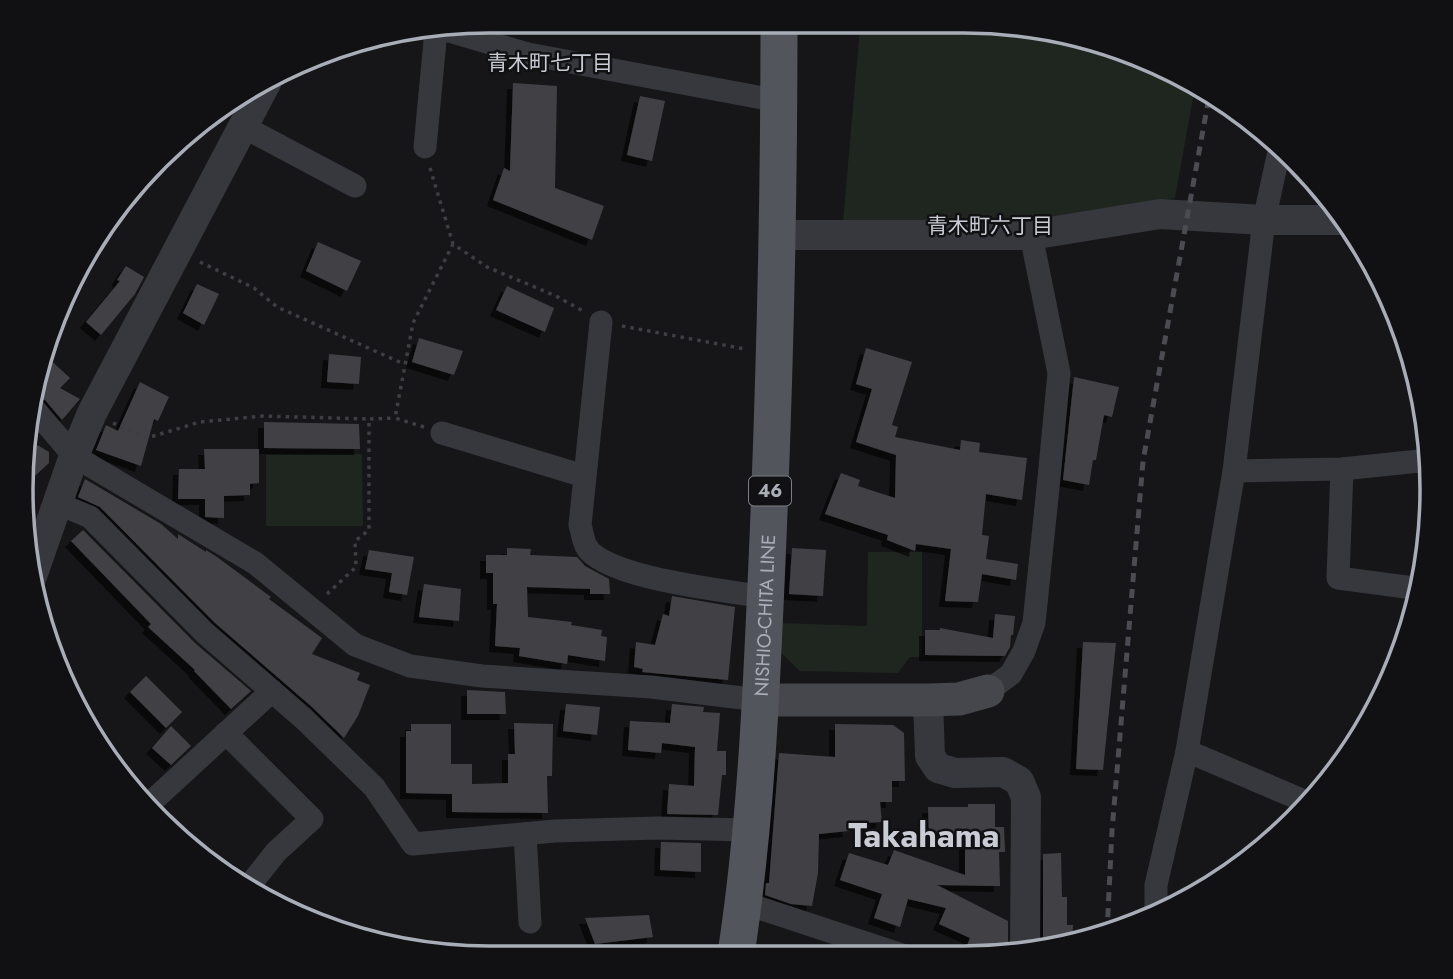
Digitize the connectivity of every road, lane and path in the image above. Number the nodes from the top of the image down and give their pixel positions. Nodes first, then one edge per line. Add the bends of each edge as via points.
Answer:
1 (779, 33) edge
2 (459, 34) edge
3 (435, 36) edge
4 (255, 98) edge
5 (779, 101) junction
6 (242, 126) junction
7 (425, 147) joint
8 (1277, 159) edge
9 (355, 186) dead end
10 (1264, 220) junction
11 (1331, 220) edge
12 (778, 235) junction
13 (1031, 235) junction
14 (453, 244) junction
15 (177, 252) junction
16 (601, 322) junction
17 (775, 354) junction
18 (404, 364) junction
19 (92, 413) junction
20 (39, 415) edge
21 (396, 418) junction
22 (369, 419) junction
23 (442, 433) joint
24 (74, 456) junction
25 (1419, 461) edge
26 (1342, 469) junction
27 (1234, 471) junction
28 (584, 476) junction
29 (59, 504) junction
30 (39, 559) edge
31 (1409, 587) edge
32 (765, 597) junction
33 (341, 633) junction
34 (272, 691) junction
35 (988, 691) joint
36 (759, 700) junction
37 (928, 700) junction
38 (226, 733) junction
39 (1187, 751) junction
40 (155, 799) edge
41 (1299, 799) edge
42 (750, 830) junction
43 (525, 834) junction
44 (254, 880) edge
45 (744, 903) junction
46 (1156, 903) edge
47 (530, 922) dead end
48 (1025, 942) edge
49 (737, 946) edge
50 (875, 946) edge

1 - 5 main road, NISHIO-CHITA LINE / 46
2 - 5 street via 528,54
3 - 7 street
4 - 6 street
5 - 12 main road, NISHIO-CHITA LINE / 46
6 - 9 street
6 - 15 street
7 - 14 path
8 - 10 street
10 - 11 street
10 - 13 street via 1160,214
10 - 27 street
12 - 13 street
12 - 17 main road, NISHIO-CHITA LINE / 46
13 - 35 street via 1059,373 1034,623 1011,674
14 - 16 path via 487,267 556,296
14 - 18 path via 413,323
15 - 18 path via 254,288 276,307
15 - 19 street
16 - 17 path
16 - 28 street
17 - 32 main road, NISHIO-CHITA LINE / 46
18 - 21 path
19 - 22 path via 147,438 200,422 263,416
19 - 24 street
20 - 24 street
21 - 22 path
21 - 23 path
22 - 33 path via 369,530 355,541 356,567 322,600
23 - 28 street
24 - 29 street
24 - 33 street via 255,564
25 - 26 street
26 - 27 street
26 - 31 street via 1338,578
27 - 39 street
28 - 32 street via 580,525 586,547 605,563 634,574
29 - 30 street
29 - 34 street via 90,517 205,633
32 - 36 main road, NISHIO-CHITA LINE / 46
33 - 36 street via 355,645 410,666
34 - 38 street
34 - 43 street via 374,787 412,844
35 - 37 main road via 959,699
36 - 37 main road
36 - 42 main road, NISHIO-CHITA LINE / 46
37 - 48 street via 930,756 938,768 955,773 1003,772 1019,781 1026,797
38 - 40 street
38 - 44 street via 312,819
39 - 41 street
39 - 46 street via 1156,885
42 - 43 street via 658,828
42 - 45 main road, NISHIO-CHITA LINE / 46
43 - 47 street
45 - 49 main road, NISHIO-CHITA LINE / 46
45 - 50 street

